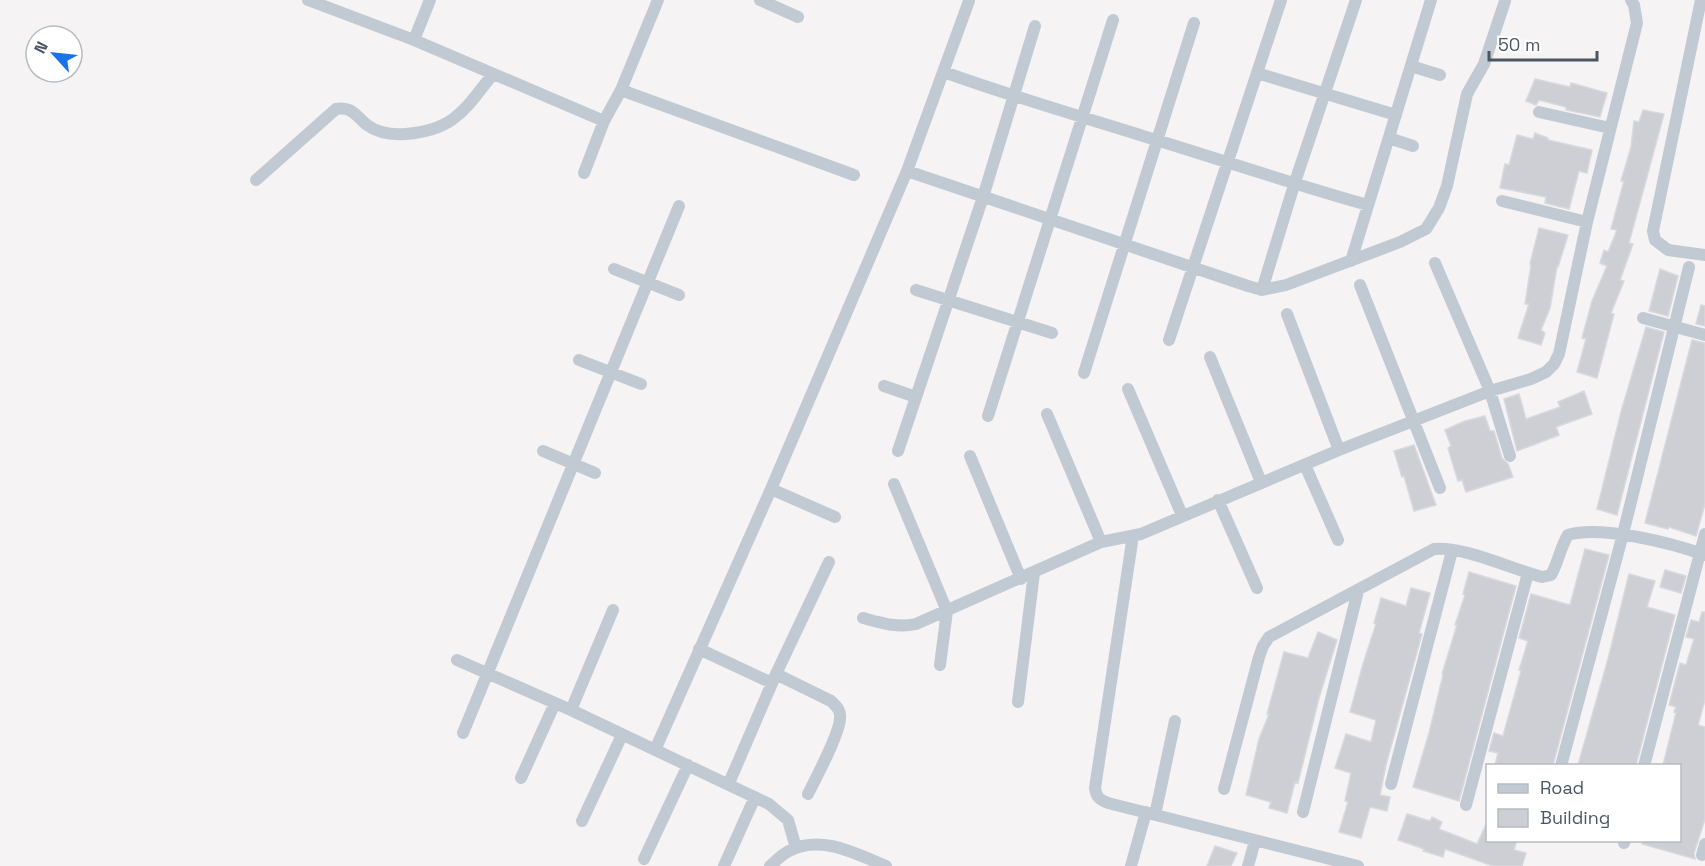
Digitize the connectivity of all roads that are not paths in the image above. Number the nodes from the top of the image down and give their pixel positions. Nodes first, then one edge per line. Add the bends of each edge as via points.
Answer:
1 (308, 0) edge
2 (430, 0) edge
3 (658, 0) edge
4 (760, 0) edge
5 (1281, 0) edge
6 (1356, 0) edge
7 (1431, 0) edge
8 (1631, 0) edge
9 (1701, 0) edge
10 (969, 1) edge
11 (1505, 1) edge
12 (798, 17) dead end
13 (1113, 20) dead end
14 (1194, 22) dead end
15 (1035, 27) dead end
16 (414, 40) junction
17 (1411, 66) junction
18 (944, 72) junction
19 (1257, 73) junction
20 (493, 74) junction
21 (1440, 75) dead end
22 (621, 90) junction
23 (1324, 95) junction
24 (1014, 97) junction
25 (1539, 112) dead end
26 (1396, 115) junction
27 (1083, 117) junction
28 (604, 121) junction
29 (1610, 128) junction
30 (1389, 138) junction
31 (1157, 140) junction
32 (1413, 146) dead end
33 (1227, 163) junction
34 (907, 171) junction
35 (584, 173) dead end
36 (854, 175) dead end
37 (256, 180) dead end
38 (1294, 185) junction
39 (983, 197) junction
40 (1503, 201) dead end
41 (1368, 205) junction
42 (679, 206) dead end
43 (1051, 220) junction
44 (1587, 222) junction
45 (1125, 245) junction
46 (1705, 255) edge
47 (1351, 261) junction
48 (1436, 263) dead end
49 (1193, 267) junction
50 (1689, 267) dead end
51 (614, 269) dead end
52 (648, 282) junction
53 (1360, 285) dead end
54 (916, 290) dead end
55 (1263, 290) junction
56 (679, 295) dead end
57 (948, 300) junction
58 (1287, 314) dead end
59 (1643, 318) dead end
60 (1019, 322) junction
61 (1673, 327) junction
62 (1052, 333) dead end
63 (1705, 335) edge
64 (1169, 340) dead end
65 (1210, 357) dead end
66 (579, 360) dead end
67 (611, 373) junction
68 (1084, 373) dead end
69 (641, 384) dead end
70 (884, 386) dead end
71 (1128, 389) dead end
72 (1490, 391) junction
73 (916, 397) junction
74 (1047, 414) dead end
75 (988, 416) dead end
76 (1414, 421) junction
77 (1339, 450) junction
78 (898, 451) dead end
79 (543, 452) dead end
80 (970, 456) dead end
81 (1510, 456) dead end
82 (574, 465) junction
83 (1305, 465) junction
84 (595, 473) dead end
85 (1261, 482) junction
86 (894, 484) dead end
87 (1440, 488) dead end
88 (771, 489) junction
89 (1218, 500) junction
90 (1182, 515) junction
91 (835, 517) dead end
92 (1623, 534) junction
93 (1705, 534) edge
94 (1131, 537) junction
95 (1338, 540) dead end
96 (1101, 542) junction
97 (1452, 551) junction
98 (1703, 554) edge
99 (829, 562) dead end
100 (1034, 573) junction
101 (1528, 573) junction
102 (1020, 579) junction
103 (1257, 588) dead end
104 (1358, 591) junction
105 (613, 610) dead end
106 (947, 611) junction
107 (863, 618) dead end
108 (699, 649) junction
109 (457, 660) dead end
110 (940, 665) dead end
111 (488, 675) junction
112 (774, 678) junction
113 (1018, 702) dead end
114 (555, 703) junction
115 (571, 710) junction
116 (1175, 721) dead end
117 (463, 733) dead end
118 (622, 735) junction
119 (655, 750) junction
120 (1561, 764) edge
121 (1644, 764) edge
122 (688, 765) junction
123 (521, 778) dead end
124 (729, 783) junction
125 (1391, 784) dead end
126 (1224, 789) dead end
127 (808, 794) dead end
128 (755, 797) junction
129 (1466, 804) dead end
130 (1303, 813) dead end
131 (1150, 814) junction
132 (582, 821) dead end
133 (1256, 841) junction
134 (796, 848) junction
135 (644, 859) dead end
136 (1343, 864) edge
137 (724, 866) edge
138 (770, 866) edge
139 (886, 866) edge
140 (1131, 866) edge
141 (1248, 866) edge
142 (1358, 866) edge

1 - 16 street
2 - 16 street
3 - 22 street
4 - 12 street
5 - 19 street
6 - 23 street
7 - 17 street
8 - 29 street via 1637,23
9 - 46 street via 1653,231 1655,240 1668,250
10 - 18 street
11 - 47 street via 1484,64 1467,94 1439,208 1426,229
13 - 27 street
14 - 31 street
15 - 24 street
16 - 20 street
17 - 21 street
17 - 26 street
18 - 24 street
18 - 34 street
19 - 23 street
19 - 33 street
20 - 28 street
20 - 37 street via 463,112 427,132 380,132 353,111 336,109
22 - 28 street
22 - 36 street
23 - 26 street
23 - 38 street
24 - 27 street
24 - 39 street
25 - 29 street
26 - 30 street
27 - 31 street
27 - 43 street
28 - 35 street
29 - 44 street
30 - 32 street
30 - 41 street
31 - 33 street
31 - 45 street
33 - 38 street
33 - 49 street
34 - 39 street
34 - 88 street
38 - 41 street
38 - 55 street
39 - 43 street
39 - 57 street
40 - 44 street
41 - 47 street
42 - 52 street
43 - 45 street
43 - 60 street
44 - 72 street via 1554,364 1531,379
45 - 49 street
45 - 68 street
47 - 55 street
48 - 72 street
49 - 55 street
49 - 64 street
50 - 61 street
51 - 52 street
52 - 56 street
52 - 67 street
53 - 76 street
54 - 57 street
57 - 60 street
57 - 73 street
58 - 77 street
59 - 61 street
60 - 62 street
60 - 75 street
61 - 63 street
61 - 92 street
65 - 85 street
66 - 67 street
67 - 69 street
67 - 82 street
70 - 73 street
71 - 90 street
72 - 76 street
72 - 81 street
73 - 78 street
74 - 96 street
76 - 77 street
76 - 87 street
77 - 83 street
79 - 82 street
80 - 102 street
82 - 84 street
82 - 111 street
83 - 85 street
83 - 95 street
85 - 89 street
86 - 106 street
88 - 91 street
88 - 108 street
89 - 90 street
89 - 103 street
90 - 94 street
92 - 98 street
92 - 101 street via 1568,535 1551,575
92 - 120 street
93 - 98 street
94 - 96 street
94 - 131 street via 1095,788 1101,800
96 - 100 street
97 - 101 street
97 - 104 street via 1434,549
97 - 125 street
98 - 121 street
99 - 112 street
100 - 102 street
100 - 113 street
101 - 129 street
102 - 106 street
104 - 126 street via 1269,637 1263,646
104 - 130 street
105 - 115 street
106 - 107 street via 904,627
106 - 110 street
108 - 112 street
108 - 119 street
109 - 111 street
111 - 114 street
111 - 117 street
112 - 124 street
112 - 127 street via 831,701 838,708 836,731
114 - 115 street
114 - 123 street
115 - 118 street
116 - 131 street
118 - 119 street
118 - 132 street
119 - 122 street
122 - 124 street
122 - 135 street
124 - 128 street
128 - 134 street via 788,820
128 - 137 street
131 - 133 street
131 - 140 street
133 - 136 street
133 - 141 street
134 - 138 street
134 - 139 street via 827,844
136 - 142 street

